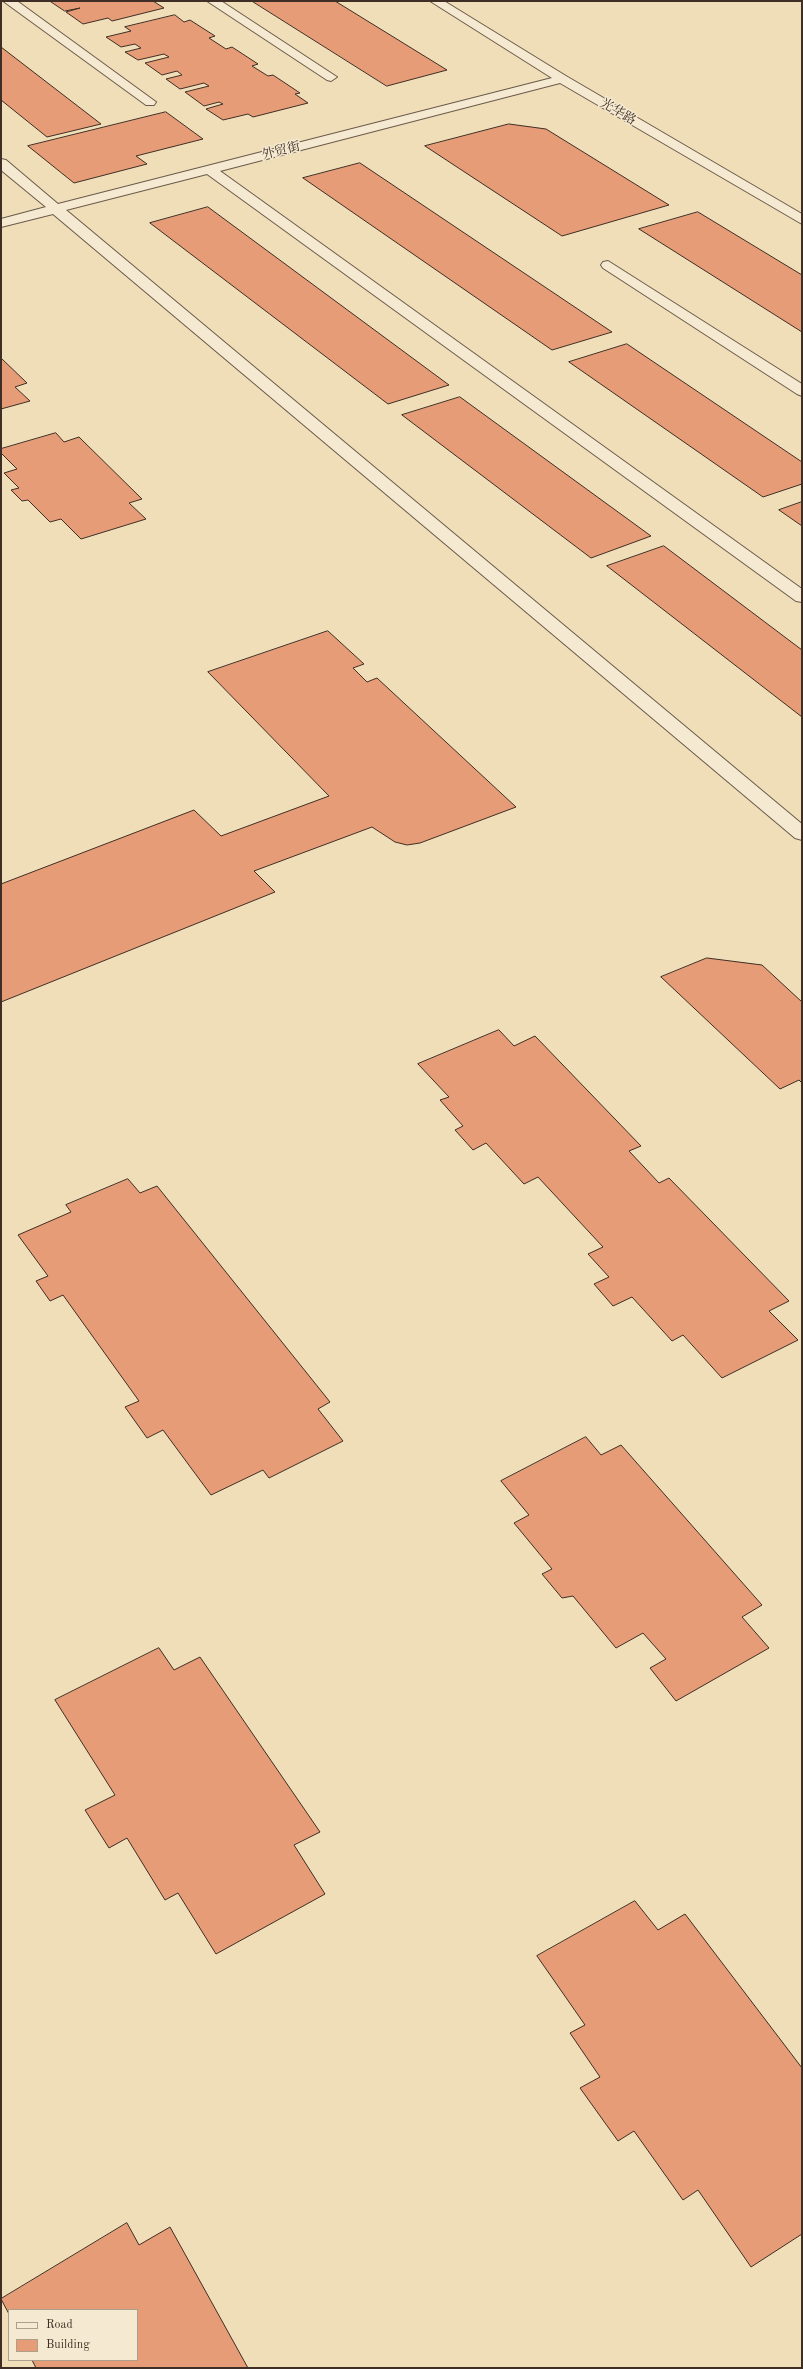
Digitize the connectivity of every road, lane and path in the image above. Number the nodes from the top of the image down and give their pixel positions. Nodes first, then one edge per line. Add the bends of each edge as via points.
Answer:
1 (10, 1) edge
2 (213, 1) edge
3 (436, 1) edge
4 (331, 76) dead end
5 (562, 79) junction
6 (150, 102) dead end
7 (1, 163) edge
8 (210, 170) junction
9 (58, 209) junction
10 (802, 220) edge
11 (1, 223) edge
12 (608, 266) dead end
13 (802, 391) edge
14 (802, 597) edge
15 (802, 834) edge

1 - 6 street
2 - 4 street
3 - 5 street, 光华路
5 - 8 street, 外贸街
5 - 10 street, 光华路
7 - 9 street
8 - 9 street, 外贸街
8 - 14 street
9 - 11 street, 外贸街
9 - 15 street
12 - 13 street

